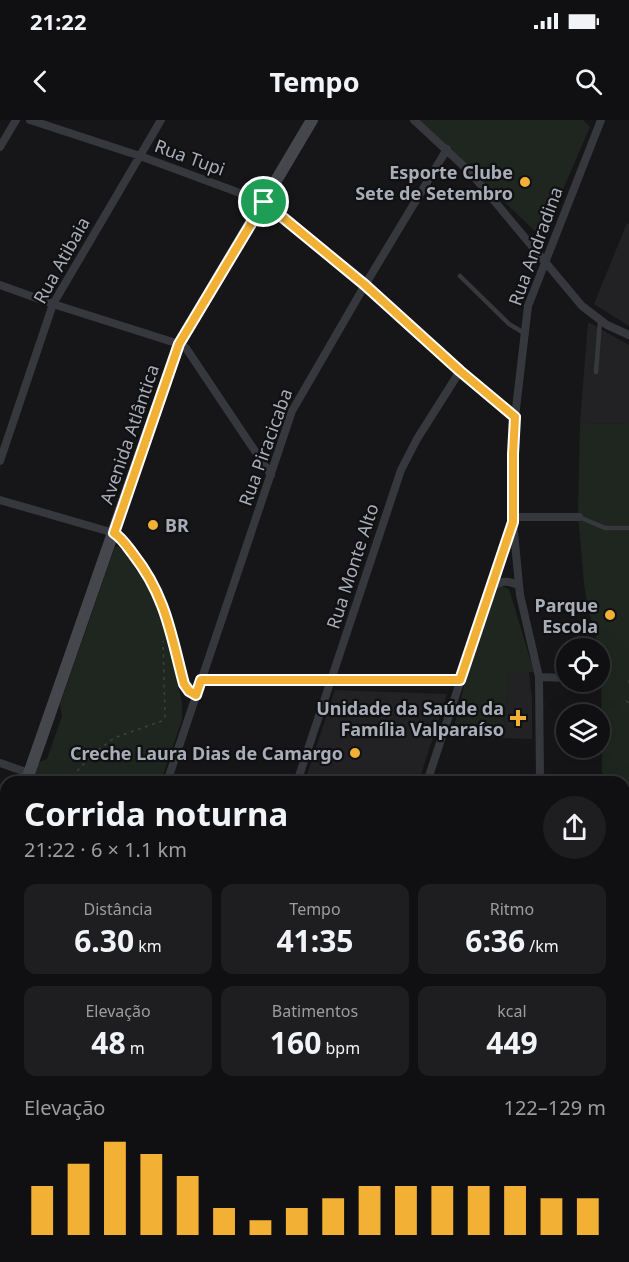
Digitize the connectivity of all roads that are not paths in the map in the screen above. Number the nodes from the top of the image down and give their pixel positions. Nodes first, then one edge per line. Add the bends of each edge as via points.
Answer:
1 (16, 120) edge
2 (30, 120) edge
3 (161, 120) edge
4 (312, 120) edge
5 (414, 120) edge
6 (601, 120) edge
7 (0, 147) edge
8 (447, 149) junction
9 (140, 156) junction
10 (264, 202) junction
11 (545, 261) junction
12 (460, 276) dead end
13 (0, 285) edge
14 (365, 285) junction
15 (52, 304) junction
16 (600, 321) junction
17 (524, 333) junction
18 (629, 336) edge
19 (179, 344) junction
20 (460, 371) junction
21 (596, 372) dead end
22 (515, 417) junction
23 (0, 461) edge
24 (271, 475) junction
25 (0, 500) edge
26 (579, 517) joint
27 (513, 520) junction
28 (629, 528) edge
29 (114, 533) junction
30 (518, 585) junction
31 (489, 592) junction
32 (539, 677) junction
33 (556, 678) edge
34 (201, 680) junction
35 (332, 680) junction
36 (460, 680) junction
37 (196, 695) junction
38 (0, 763) edge
39 (26, 776) edge
40 (28, 776) edge
41 (169, 776) edge
42 (299, 776) edge
43 (429, 776) edge
44 (540, 776) edge

1 - 7 street
2 - 9 street, Rua Tupi
3 - 9 street, Rua Atibaia
4 - 10 main road, Avenida Atlântica
5 - 8 street
6 - 11 street, Rua Andradina
8 - 11 street
8 - 14 street, Rua Piracicaba
9 - 10 street, Rua Tupi
9 - 15 street, Rua Atibaia
10 - 14 street, Rua Tupi
10 - 19 main road, Avenida Atlântica
11 - 16 street via 582,306
11 - 17 street, Rua Andradina via 528,306
12 - 17 lane via 509,324
13 - 15 street
14 - 20 street, Rua Tupi
14 - 24 street, Rua Piracicaba via 296,403
15 - 19 street
15 - 23 street, Rua Atibaia
16 - 18 street
16 - 21 lane
17 - 22 street, Rua Andradina
19 - 24 street via 190,352
19 - 29 main road, Avenida Atlântica
20 - 22 street, Rua Tupi
20 - 35 street, Rua Monte Alto via 400,470
22 - 27 street, Rua Andradina
24 - 34 street, Rua Piracicaba
25 - 29 street
26 - 27 street
26 - 28 lane via 609,529
27 - 30 street, Rua Andradina
27 - 31 street
29 - 37 street via 153,584 169,621 184,684
29 - 40 main road, Avenida Atlântica
30 - 31 street via 504,581
30 - 32 street, Rua Andradina
31 - 36 street
32 - 33 street
32 - 44 street, Rua Andradina
34 - 35 street
34 - 37 street, Rua Piracicaba
35 - 36 street
35 - 42 street, Rua Monte Alto
36 - 43 street
37 - 41 street, Rua Piracicaba
38 - 39 street

